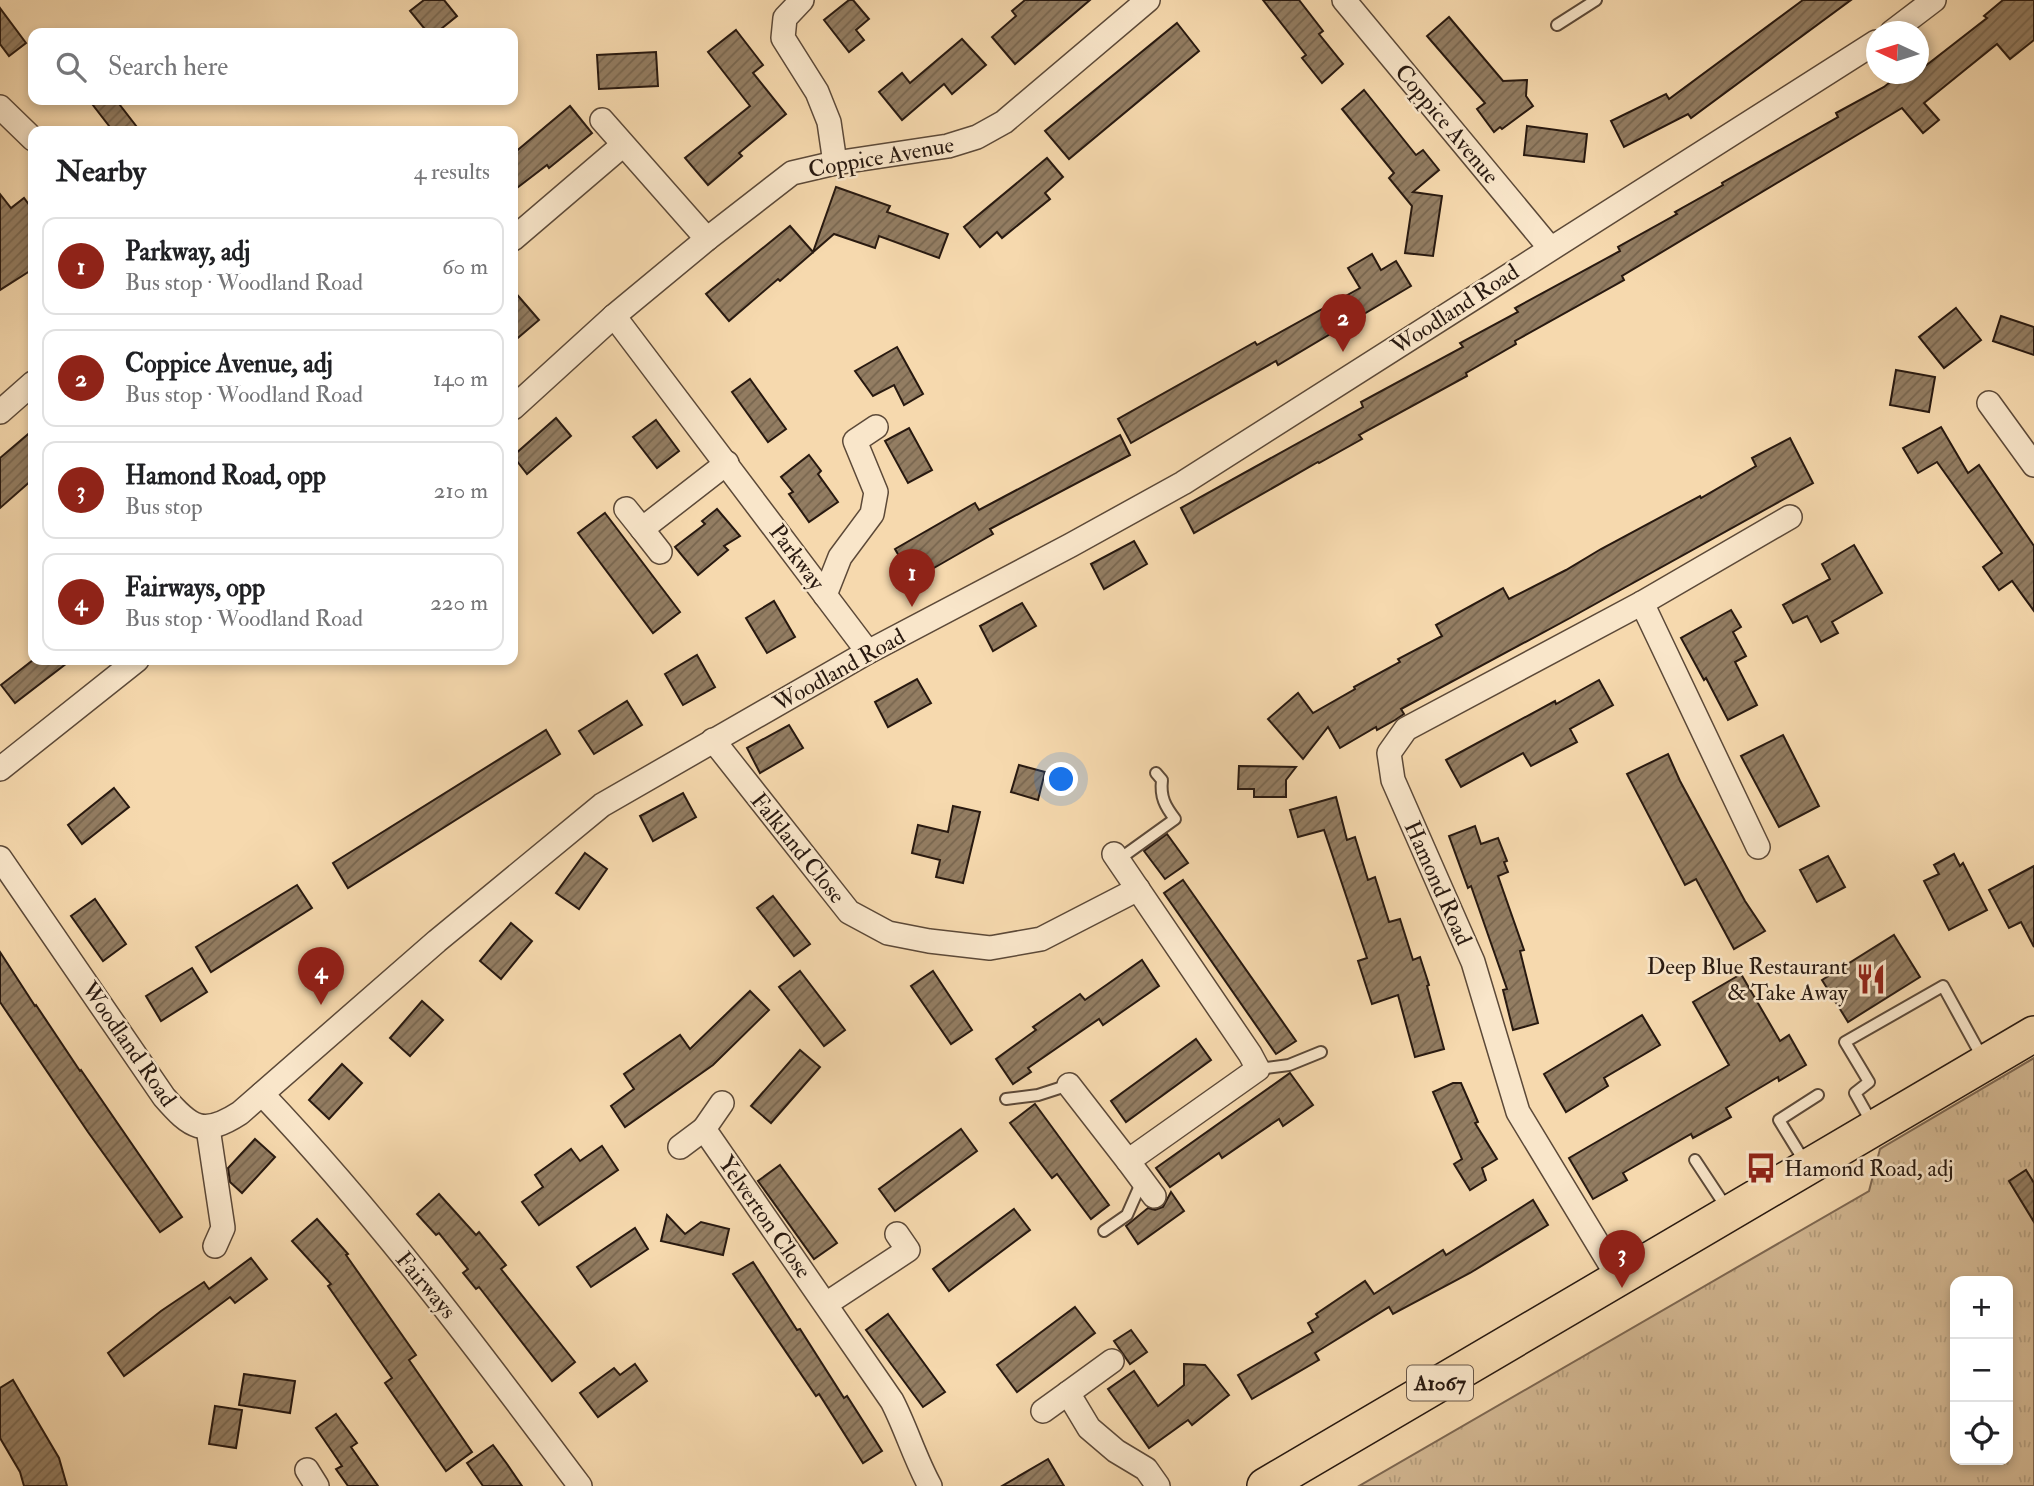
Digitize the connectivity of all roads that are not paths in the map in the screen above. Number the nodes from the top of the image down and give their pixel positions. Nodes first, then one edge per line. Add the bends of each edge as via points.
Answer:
1 (802, 0) edge
2 (1148, 0) edge
3 (1344, 0) edge
4 (1596, 0) edge
5 (1934, 0) edge
6 (1906, 21) edge
7 (1557, 25) dead end
8 (1866, 49) edge
9 (0, 107) edge
10 (602, 120) dead end
11 (28, 134) edge
12 (622, 145) junction
13 (835, 163) junction
14 (518, 236) edge
15 (706, 239) junction
16 (1550, 248) junction
17 (614, 316) junction
18 (28, 387) edge
19 (518, 403) edge
20 (1989, 403) dead end
21 (0, 412) edge
22 (876, 427) dead end
23 (727, 463) junction
24 (2034, 465) edge
25 (626, 509) dead end
26 (1790, 517) dead end
27 (642, 529) junction
28 (660, 552) dead end
29 (825, 595) junction
30 (1642, 603) junction
31 (868, 652) junction
32 (131, 665) edge
33 (713, 740) junction
34 (0, 769) edge
35 (1156, 773) dead end
36 (1758, 847) dead end
37 (1116, 857) joint
38 (0, 858) edge
39 (1138, 889) junction
40 (2034, 1034) edge
41 (1321, 1052) dead end
42 (1985, 1063) junction
43 (1258, 1069) junction
44 (1069, 1085) joint
45 (262, 1094) junction
46 (1818, 1095) dead end
47 (1006, 1099) dead end
48 (722, 1103) dead end
49 (208, 1128) junction
50 (1874, 1128) junction
51 (704, 1129) junction
52 (680, 1147) dead end
53 (1695, 1160) dead end
54 (1128, 1161) junction
55 (1808, 1167) junction
56 (1148, 1189) joint
57 (1730, 1212) junction
58 (1104, 1231) dead end
59 (215, 1246) dead end
60 (908, 1250) dead end
61 (1618, 1277) junction
62 (825, 1304) junction
63 (1112, 1361) dead end
64 (1068, 1394) junction
65 (1042, 1411) dead end
66 (1274, 1484) edge
67 (580, 1486) edge
68 (930, 1486) edge
69 (1158, 1486) edge

1 - 13 street via 785,18 783,37 817,92 829,122
2 - 13 street, Coppice Avenue via 1004,122 977,137 948,146
3 - 16 street, Coppice Avenue
4 - 7 lane
5 - 6 street
8 - 16 street, Woodland Road
9 - 11 street
10 - 12 street
12 - 14 street
12 - 15 street
13 - 15 street, Coppice Avenue via 792,173
15 - 17 street, Coppice Avenue
16 - 31 street, Woodland Road via 1182,483
17 - 19 street, Coppice Avenue
17 - 23 street, Parkway
18 - 21 street
20 - 24 street
22 - 29 street via 855,441 876,492 872,514 840,557
23 - 27 street
23 - 29 street, Parkway
25 - 27 street
26 - 30 street, Hamond Road
27 - 28 street
29 - 31 street, Parkway
30 - 36 street
30 - 61 street, Hamond Road via 1406,729 1389,752 1393,780 1473,962 1518,1112
31 - 33 street, Woodland Road
32 - 34 street
33 - 39 street, Falkland Close via 849,912 888,933 990,948 1041,939
33 - 45 street, Woodland Road via 602,805
35 - 37 lane via 1162,780 1164,805 1175,819
37 - 39 street
38 - 49 street, Woodland Road via 164,1097 193,1126
39 - 43 street
40 - 42 main road, A1067
41 - 43 lane via 1289,1065
42 - 50 main road, A1067
42 - 50 lane via 1943,986 1846,1042 1869,1082 1855,1093
43 - 54 street
44 - 47 lane
44 - 54 street
45 - 49 street, Woodland Road via 224,1123
45 - 67 street, Fairways via 458,1323
46 - 55 lane via 1779,1119
48 - 51 street
49 - 59 street via 223,1228
50 - 55 main road, A1067
51 - 52 street
51 - 62 street, Yelverton Close
53 - 57 lane
54 - 56 street
55 - 57 main road, A1067
56 - 58 lane via 1127,1215
57 - 61 main road, A1067
60 - 62 street
61 - 66 main road, A1067
62 - 68 street, Yelverton Close via 892,1401
63 - 64 street
64 - 65 street
64 - 69 street via 1089,1428 1146,1469

